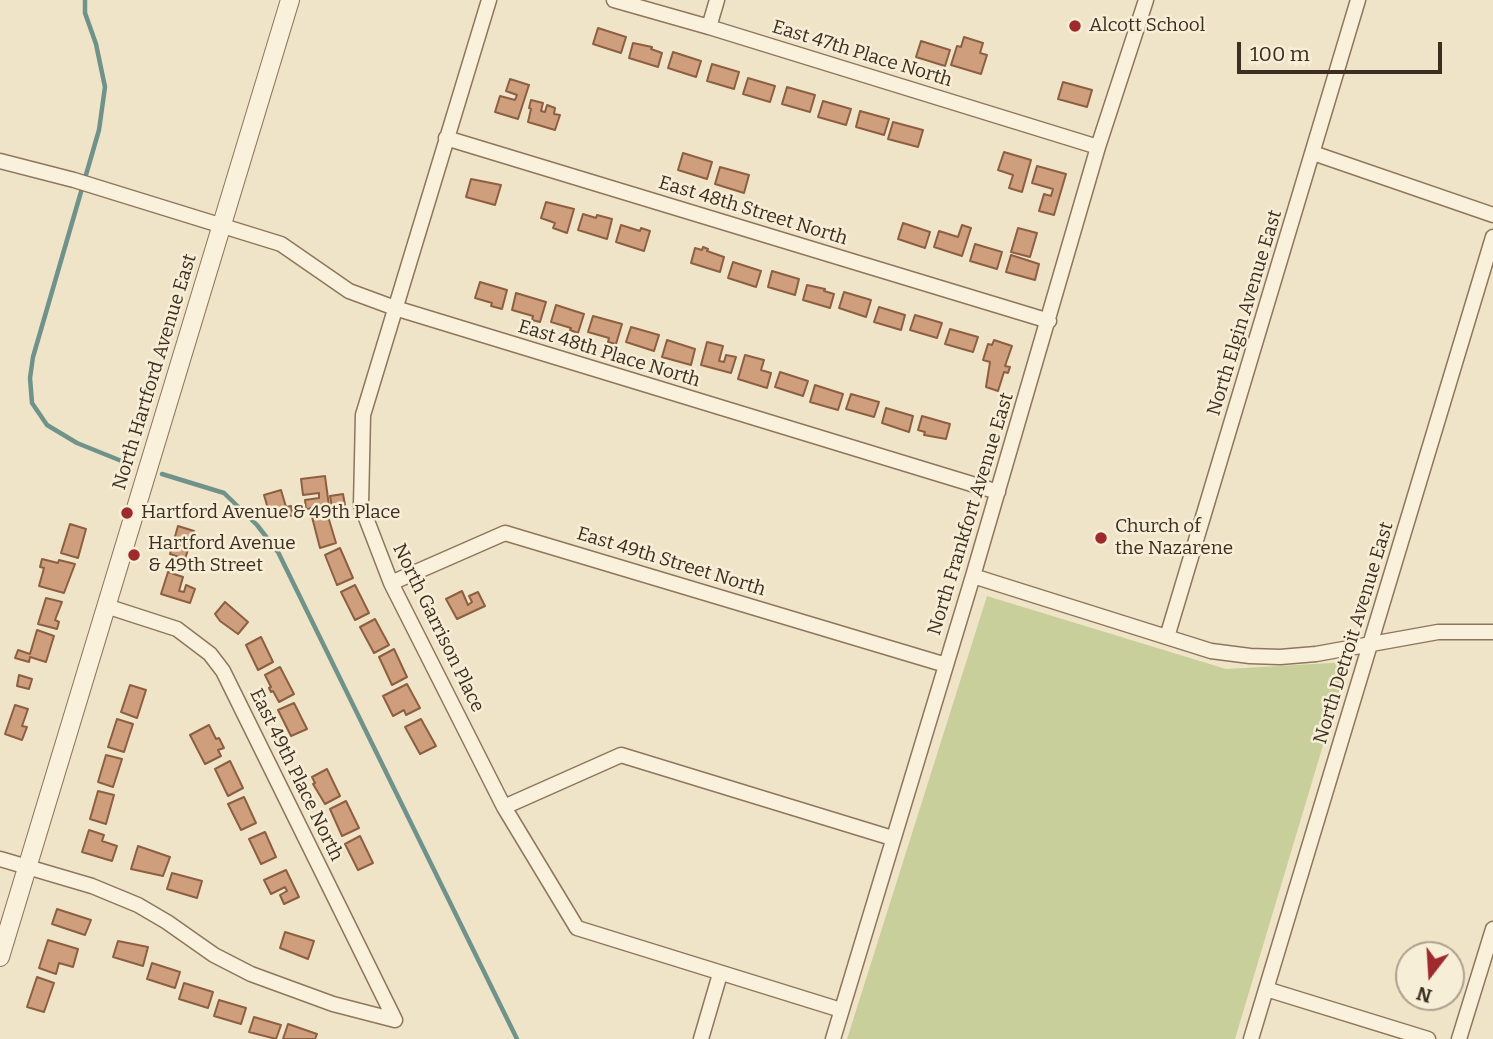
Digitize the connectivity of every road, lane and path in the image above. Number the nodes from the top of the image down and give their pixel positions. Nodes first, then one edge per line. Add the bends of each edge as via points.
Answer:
1 (290, 0) edge
2 (489, 0) edge
3 (614, 0) edge
4 (717, 0) edge
5 (1146, 0) edge
6 (1358, 0) edge
7 (709, 27) junction
8 (446, 138) junction
9 (1098, 147) junction
10 (1313, 153) junction
11 (0, 161) edge
12 (1493, 215) edge
13 (222, 226) junction
14 (1493, 237) edge
15 (395, 308) junction
16 (1049, 321) junction
17 (998, 492) junction
18 (973, 576) junction
19 (391, 583) junction
20 (106, 606) junction
21 (1493, 632) edge
22 (1167, 637) junction
23 (1371, 644) junction
24 (946, 665) junction
25 (504, 807) junction
26 (892, 838) junction
27 (0, 859) edge
28 (27, 867) junction
29 (1493, 929) edge
30 (0, 957) edge
31 (720, 974) junction
32 (1266, 989) junction
33 (841, 1010) junction
34 (701, 1039) edge
35 (833, 1039) edge
36 (1251, 1039) edge
37 (1428, 1039) edge
38 (1459, 1039) edge

1 - 13 street, North Hartford Avenue East
2 - 8 street, North Garrison Place
3 - 7 street, East 47th Place North
4 - 7 street
5 - 9 street, North Frankfort Avenue East
6 - 10 street, North Elgin Avenue East
7 - 9 street, East 47th Place North
8 - 15 street, North Garrison Place
8 - 16 street, East 48th Street North
9 - 16 street, North Frankfort Avenue East
10 - 12 street
10 - 22 street, North Elgin Avenue East
11 - 13 street
13 - 15 street, East 48th Place North via 281,244 349,291
13 - 20 street, North Hartford Avenue East
14 - 23 street, North Detroit Avenue East
15 - 17 street, East 48th Place North
15 - 19 street, North Garrison Place via 363,415 361,505
16 - 17 street, North Frankfort Avenue East
17 - 18 street, North Frankfort Avenue East
18 - 22 street
18 - 24 street, North Frankfort Avenue East
19 - 24 street, East 49th Street North via 506,533
19 - 25 street, North Garrison Place
20 - 28 street, North Hartford Avenue East
20 - 28 street, East 49th Place North via 177,629 210,654 223,671 395,1020 333,1004 251,974 138,905
21 - 23 street via 1438,632
22 - 23 street via 1211,651 1280,657
23 - 32 street, North Detroit Avenue East
24 - 26 street, North Frankfort Avenue East
25 - 26 street via 621,755
25 - 31 street, North Garrison Place via 577,928
26 - 33 street, North Frankfort Avenue East
27 - 28 street
28 - 30 street, North Hartford Avenue East
29 - 38 street
31 - 33 street
31 - 34 street
32 - 36 street, North Detroit Avenue East
32 - 37 street
33 - 35 street, North Frankfort Avenue East

